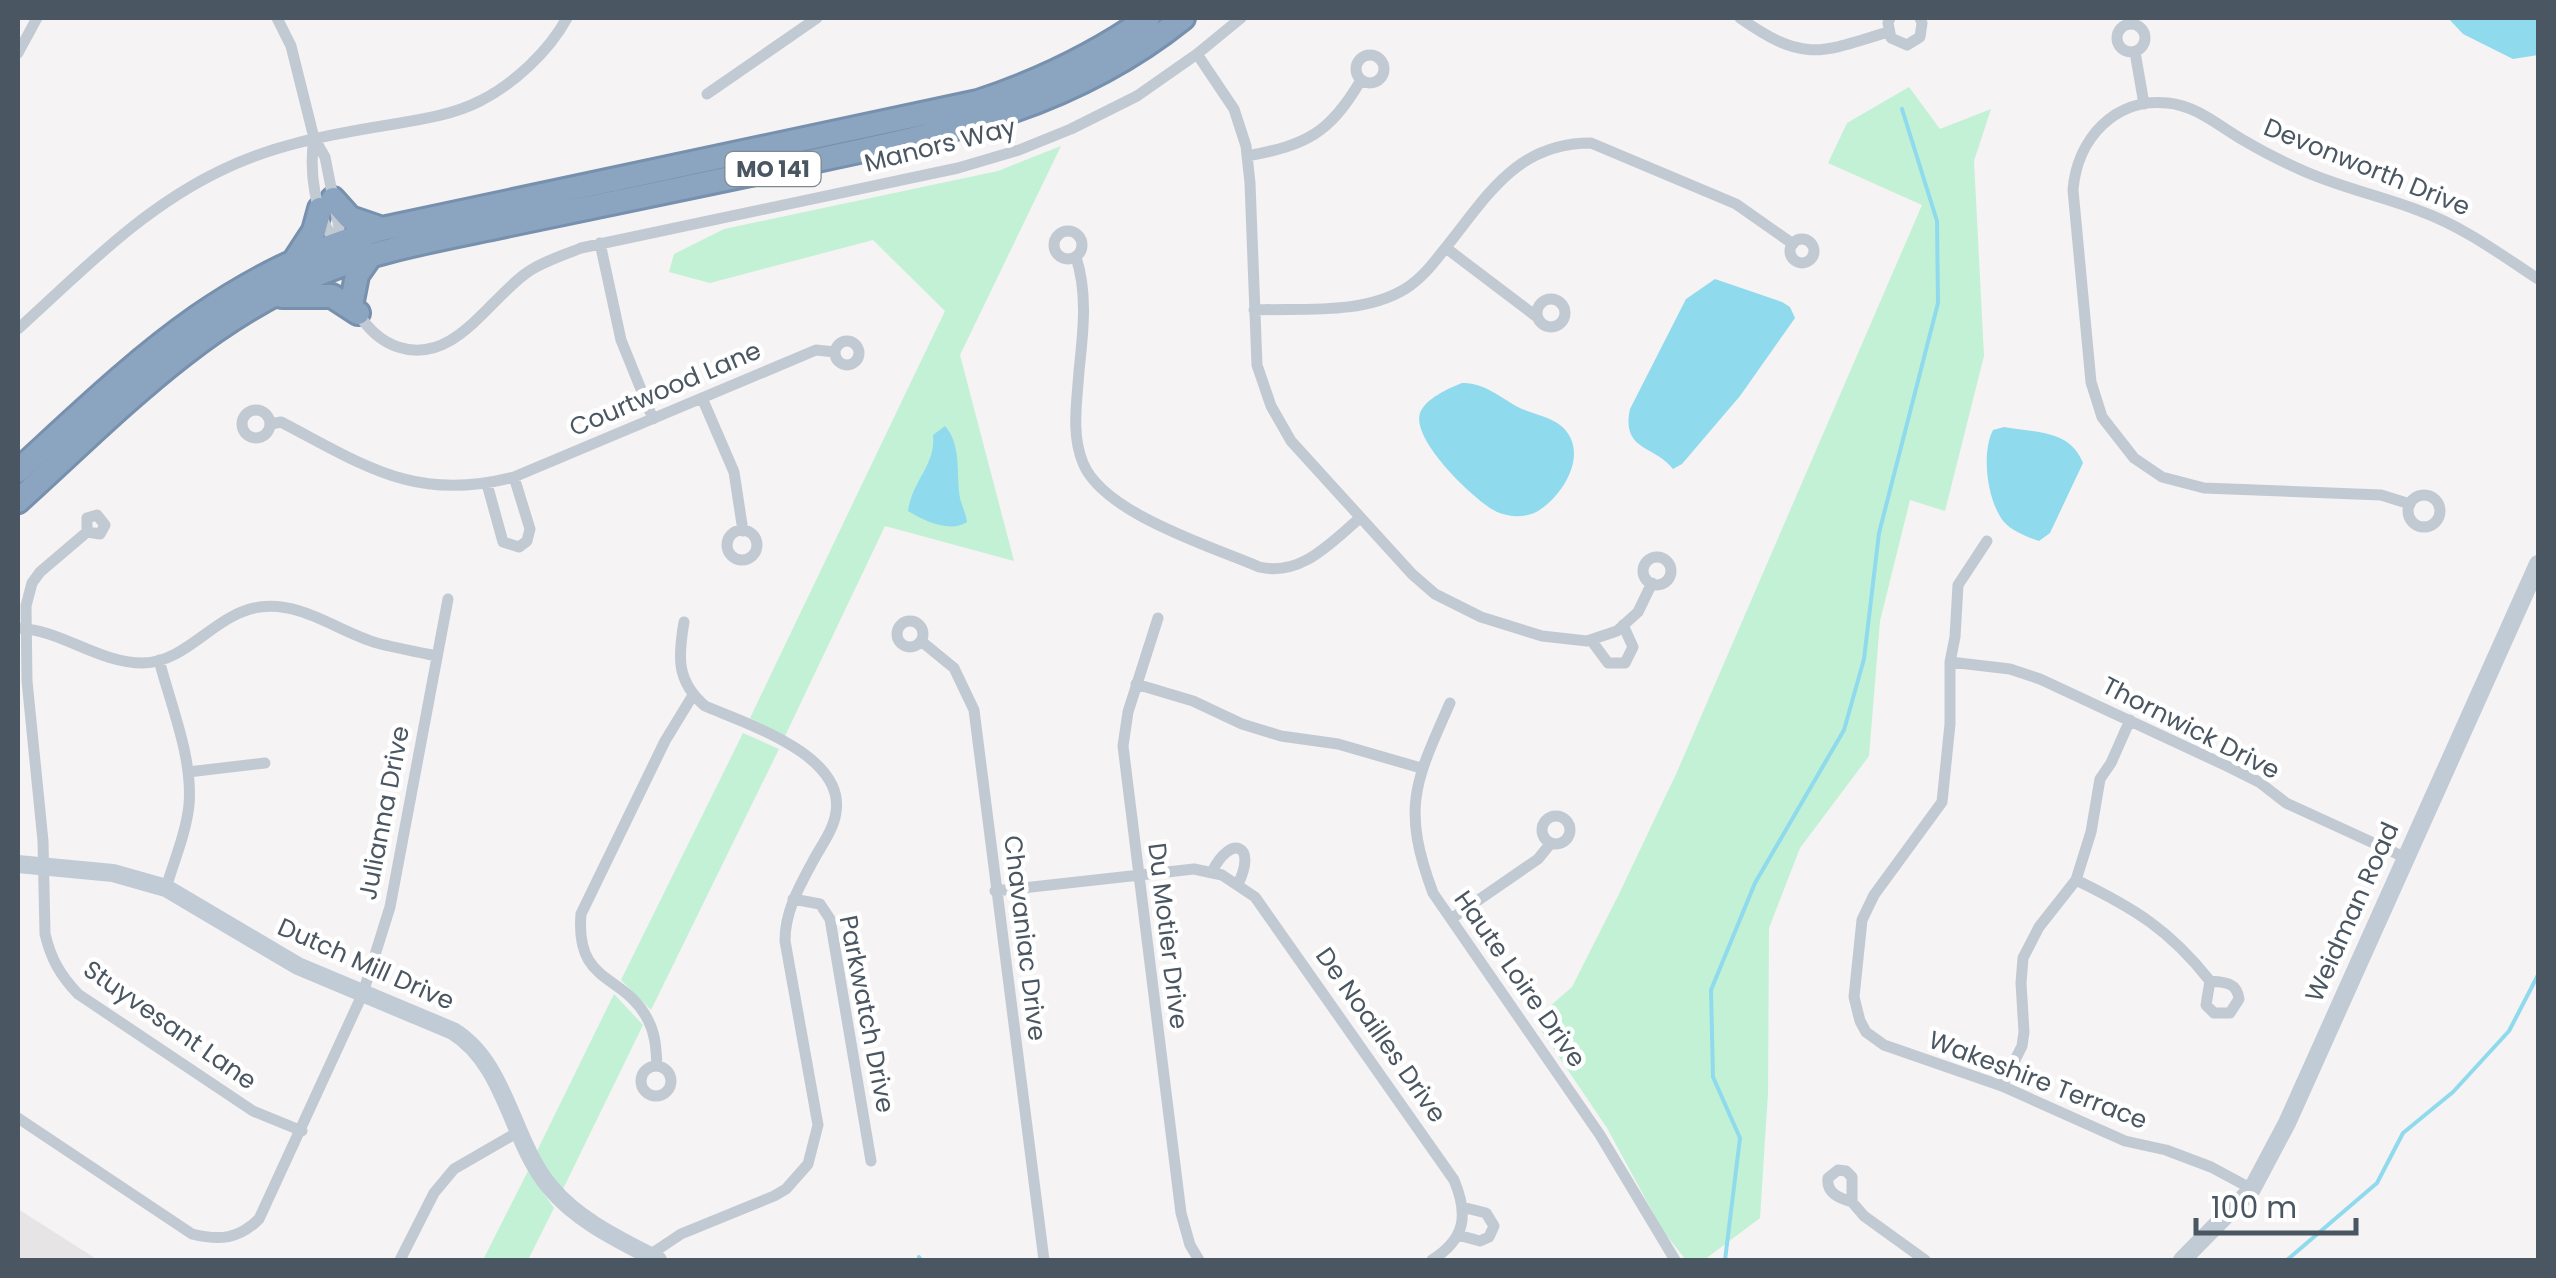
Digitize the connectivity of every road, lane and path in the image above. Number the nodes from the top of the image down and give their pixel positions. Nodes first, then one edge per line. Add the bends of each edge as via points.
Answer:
1 (38, 18) edge
2 (276, 18) edge
3 (568, 18) edge
4 (817, 18) edge
5 (1148, 18) edge
6 (1183, 18) edge
7 (1242, 18) edge
8 (1740, 18) edge
9 (1890, 18) edge
10 (1920, 18) edge
11 (1888, 32) junction
12 (2135, 52) dead end
13 (18, 53) edge
14 (1197, 54) junction
15 (1361, 80) dead end
16 (707, 94) dead end
17 (2144, 104) junction
18 (314, 138) junction
19 (1248, 156) junction
20 (326, 204) junction
21 (382, 229) junction
22 (600, 243) junction
23 (1793, 244) dead end
24 (1446, 248) junction
25 (339, 254) junction
26 (371, 255) junction
27 (1076, 257) dead end
28 (295, 260) junction
29 (2538, 279) edge
30 (268, 297) junction
31 (355, 307) junction
32 (1254, 310) junction
33 (1538, 317) dead end
34 (18, 328) edge
35 (835, 352) dead end
36 (702, 398) junction
37 (654, 419) junction
38 (270, 424) dead end
39 (18, 471) edge
40 (514, 477) junction
41 (486, 484) junction
42 (18, 501) edge
43 (2410, 504) dead end
44 (1360, 518) junction
45 (742, 531) dead end
46 (87, 532) dead end
47 (1988, 542) dead end
48 (2538, 564) edge
49 (1652, 583) dead end
50 (448, 600) dead end
51 (1158, 618) dead end
52 (684, 622) dead end
53 (1623, 625) junction
54 (22, 628) edge
55 (1591, 640) junction
56 (920, 641) dead end
57 (437, 656) junction
58 (160, 660) junction
59 (1950, 662) junction
60 (1136, 684) junction
61 (693, 695) junction
62 (1450, 703) dead end
63 (2130, 720) junction
64 (265, 763) dead end
65 (1421, 768) junction
66 (188, 772) junction
67 (1552, 843) dead end
68 (2404, 857) junction
69 (18, 864) edge
70 (43, 864) junction
71 (1212, 872) junction
72 (1137, 873) junction
73 (2076, 880) junction
74 (1238, 884) junction
75 (166, 888) junction
76 (996, 891) junction
77 (793, 899) junction
78 (1451, 918) junction
79 (2210, 981) dead end
80 (363, 992) junction
81 (656, 1066) dead end
82 (2002, 1086) junction
83 (18, 1118) edge
84 (302, 1131) junction
85 (518, 1132) junction
86 (871, 1162) dead end
87 (2252, 1189) junction
88 (1852, 1202) dead end
89 (1462, 1207) junction
90 (1460, 1230) junction
91 (649, 1259) edge
92 (400, 1260) edge
93 (1044, 1260) edge
94 (1199, 1260) edge
95 (1432, 1260) edge
96 (1675, 1260) edge
97 (1925, 1260) edge
98 (2182, 1260) edge

1 - 13 street
2 - 18 street via 297,65
3 - 18 street via 517,76 480,101 432,117
4 - 16 street
5 - 21 highway, MO 141 via 1051,75 978,102
6 - 26 highway, MO 141 via 1100,74 993,120
7 - 14 street, Manors Way
8 - 11 street via 1774,42 1800,50 1836,49
9 - 11 street
10 - 11 street via 1922,32 1910,44 1895,42
12 - 17 street
14 - 19 street via 1234,109
14 - 22 street, Manors Way via 1137,96 1018,150
15 - 19 street via 1311,138
17 - 29 street, Devonworth Drive via 2186,106 2299,169 2460,228
17 - 43 street via 2099,126 2074,176 2090,382 2112,432 2146,467 2191,486 2381,495
18 - 20 street via 311,162
18 - 34 street via 256,154 174,196 109,244
19 - 32 street
20 - 21 highway
20 - 25 street via 339,228
20 - 28 highway
21 - 25 highway, MO 141
22 - 31 street, Manors Way via 530,271 442,346 419,351 388,344
22 - 37 street via 621,340
23 - 24 street via 1736,204 1612,150 1569,143 1514,167
24 - 32 street via 1426,274 1368,304
24 - 33 street
25 - 26 highway, MO 141
25 - 28 highway, MO 141
25 - 30 highway, MO 141
25 - 31 street
26 - 31 highway via 357,274
27 - 44 street via 1084,302 1076,431 1083,463 1100,490 1124,508 1272,570 1315,556
28 - 39 highway, MO 141 via 237,289 172,334
30 - 31 highway via 332,296
30 - 42 highway, MO 141 via 174,361
32 - 44 street via 1257,365 1276,419
35 - 36 street, Courtwood Lane via 816,350
36 - 37 street, Courtwood Lane
36 - 45 street via 734,472
37 - 40 street, Courtwood Lane
38 - 41 street, Courtwood Lane via 280,422 402,481
40 - 41 street, Courtwood Lane
40 - 41 street via 530,529 519,547 503,542
44 - 55 street via 1412,574 1458,608 1542,636
46 - 54 street, Stuyvesant Lane via 32,582
47 - 59 street via 1958,585
48 - 68 street, Weidman Road
49 - 53 street
50 - 57 street, Julianna Drive
51 - 60 street, Du Motier Drive
52 - 61 street via 678,658
53 - 55 street
53 - 55 street via 1633,647 1625,662 1608,663
54 - 58 street via 108,657
54 - 70 street, Stuyvesant Lane
56 - 76 street, Chavaniac Drive via 954,668 974,710
57 - 58 street via 376,642 302,612 260,607 217,624
57 - 80 street, Julianna Drive via 390,908
58 - 66 street
59 - 63 street, Thornwick Drive via 2026,674
59 - 82 street, Wakeshire Terrace via 1942,802 1874,895 1859,932 1855,1008 1866,1032 1884,1045
60 - 65 street via 1281,736
60 - 72 street, Du Motier Drive via 1124,746
61 - 77 street via 802,751 831,779 834,822
61 - 81 street via 580,914 584,955 647,1018
62 - 65 street, Haute Loire Drive
63 - 68 street, Thornwick Drive
63 - 73 street via 2100,779
64 - 66 street
65 - 78 street, Haute Loire Drive via 1413,808 1420,849 1433,893
66 - 75 street via 189,810
67 - 78 street
68 - 87 street, Weidman Road
69 - 70 street, Dutch Mill Drive
70 - 75 street, Dutch Mill Drive via 113,872
70 - 84 street, Stuyvesant Lane via 50,954 78,994 253,1111
71 - 72 street, De Noailles Drive
71 - 74 street, De Noailles Drive
71 - 74 street, De Noailles Drive via 1220,855 1240,850 1247,865
72 - 76 street, De Noailles Drive
72 - 94 street, Du Motier Drive via 1181,1213
73 - 79 street via 2172,938
73 - 82 street via 2023,958 2022,1046
74 - 89 street, De Noailles Drive via 1264,908 1454,1180
75 - 80 street, Dutch Mill Drive via 298,966
76 - 93 street, Chavaniac Drive
77 - 86 street, Parkwatch Drive via 820,904 830,918
77 - 91 street via 785,941 818,1126 814,1151 800,1175 774,1196 681,1234
78 - 96 street, Haute Loire Drive via 1600,1134
80 - 84 street, Julianna Drive
80 - 85 street, Dutch Mill Drive via 467,1039
82 - 87 street, Wakeshire Terrace
83 - 84 street, Julianna Drive via 192,1234 214,1239 233,1238 260,1219
85 - 91 street, Dutch Mill Drive via 562,1200
85 - 92 street via 454,1169
87 - 98 street, Weidman Road
88 - 97 street
89 - 90 street, De Noailles Drive
89 - 90 street via 1486,1213 1494,1226 1480,1241
90 - 95 street

